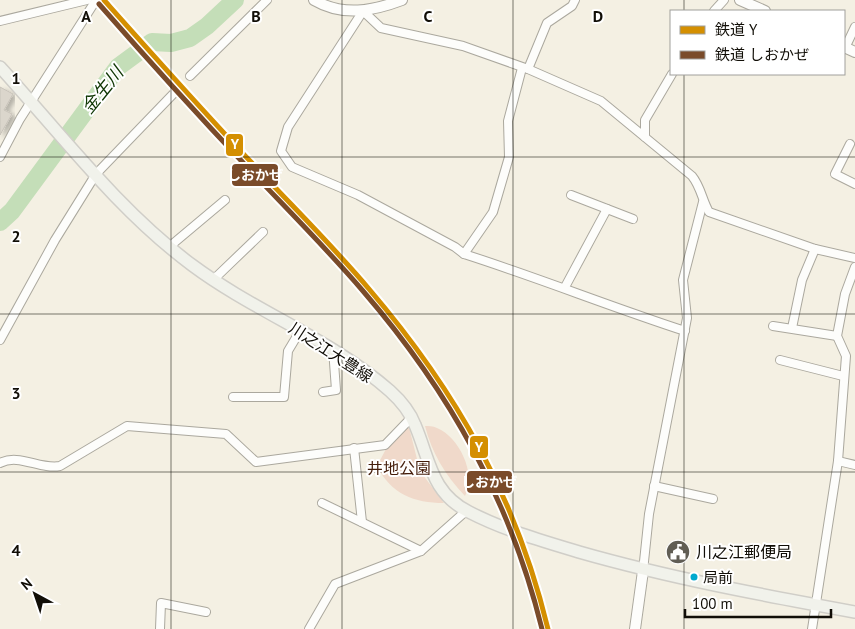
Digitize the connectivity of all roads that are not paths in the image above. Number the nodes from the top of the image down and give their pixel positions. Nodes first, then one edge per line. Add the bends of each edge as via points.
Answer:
1 (87, 0) edge
2 (96, 0) edge
3 (266, 0) edge
4 (314, 0) edge
5 (402, 0) edge
6 (575, 0) edge
7 (724, 0) edge
8 (740, 0) edge
9 (715, 10) edge
10 (763, 10) edge
11 (363, 11) junction
12 (0, 21) edge
13 (855, 27) edge
14 (848, 49) edge
15 (0, 67) edge
16 (525, 68) junction
17 (671, 75) edge
18 (190, 76) dead end
19 (177, 90) dead end
20 (32, 102) junction
21 (645, 137) junction
22 (850, 144) dead end
23 (0, 157) edge
24 (96, 174) junction
25 (855, 184) edge
26 (571, 195) dead end
27 (225, 200) dead end
28 (703, 202) junction
29 (607, 209) junction
30 (633, 219) dead end
31 (263, 232) dead end
32 (169, 247) junction
33 (815, 249) junction
34 (464, 254) junction
35 (855, 258) edge
36 (855, 266) edge
37 (213, 280) junction
38 (565, 287) junction
39 (773, 326) dead end
40 (792, 328) junction
41 (300, 331) junction
42 (685, 332) junction
43 (838, 336) junction
44 (0, 340) edge
45 (333, 349) junction
46 (780, 360) dead end
47 (843, 376) junction
48 (323, 392) dead end
49 (233, 397) dead end
50 (412, 417) junction
51 (354, 448) junction
52 (838, 460) junction
53 (0, 463) edge
54 (855, 465) edge
55 (654, 486) junction
56 (713, 499) dead end
57 (322, 503) dead end
58 (466, 511) junction
59 (362, 522) junction
60 (420, 551) junction
61 (643, 571) junction
62 (816, 604) junction
63 (206, 612) dead end
64 (855, 612) edge
65 (160, 629) edge
66 (309, 629) edge
67 (635, 629) edge
68 (812, 629) edge

1 - 12 street
2 - 20 street
3 - 18 street
4 - 11 street via 344,11
5 - 11 street
6 - 16 street via 572,6 547,23
7 - 9 street
8 - 10 street
11 - 16 street via 381,28 463,46
11 - 34 street via 288,127 281,152 292,167 358,195
13 - 14 street
15 - 20 main road, 川之江大豊線
16 - 21 street via 601,101
16 - 34 street via 508,121 509,157 493,212
17 - 21 street via 645,120
19 - 24 street
20 - 23 street
20 - 24 main road, 川之江大豊線
21 - 28 street via 692,176 698,183
22 - 25 street via 835,174
24 - 32 main road, 川之江大豊線
24 - 44 street
26 - 29 street
27 - 32 street
28 - 33 street via 709,212
28 - 42 street via 683,280
29 - 30 street
29 - 38 street
31 - 37 street
32 - 37 main road, 川之江大豊線
33 - 35 street
33 - 40 street via 802,280
34 - 38 street
36 - 43 street
37 - 41 main road, 川之江大豊線
38 - 42 street
39 - 40 street
40 - 43 street
41 - 45 main road, 川之江大豊線
41 - 49 street via 288,351 284,398
42 - 55 street
43 - 47 street via 846,356
45 - 48 street via 336,390
45 - 50 main road, 川之江大豊線 via 389,391
46 - 47 street
47 - 52 street
50 - 51 street via 385,445
50 - 58 main road, 川之江大豊線 via 434,478 443,491
51 - 53 street via 256,462 226,434 126,426 60,466 52,468 10,459
51 - 59 street
52 - 54 street
52 - 62 street
55 - 56 street
55 - 61 street
57 - 59 street
58 - 60 street
58 - 61 main road, 川之江大豊線 via 519,533
59 - 60 street
60 - 66 street via 335,584
61 - 62 main road, 川之江大豊線
61 - 67 street
62 - 64 main road, 川之江大豊線
62 - 68 street
63 - 65 street via 161,603

